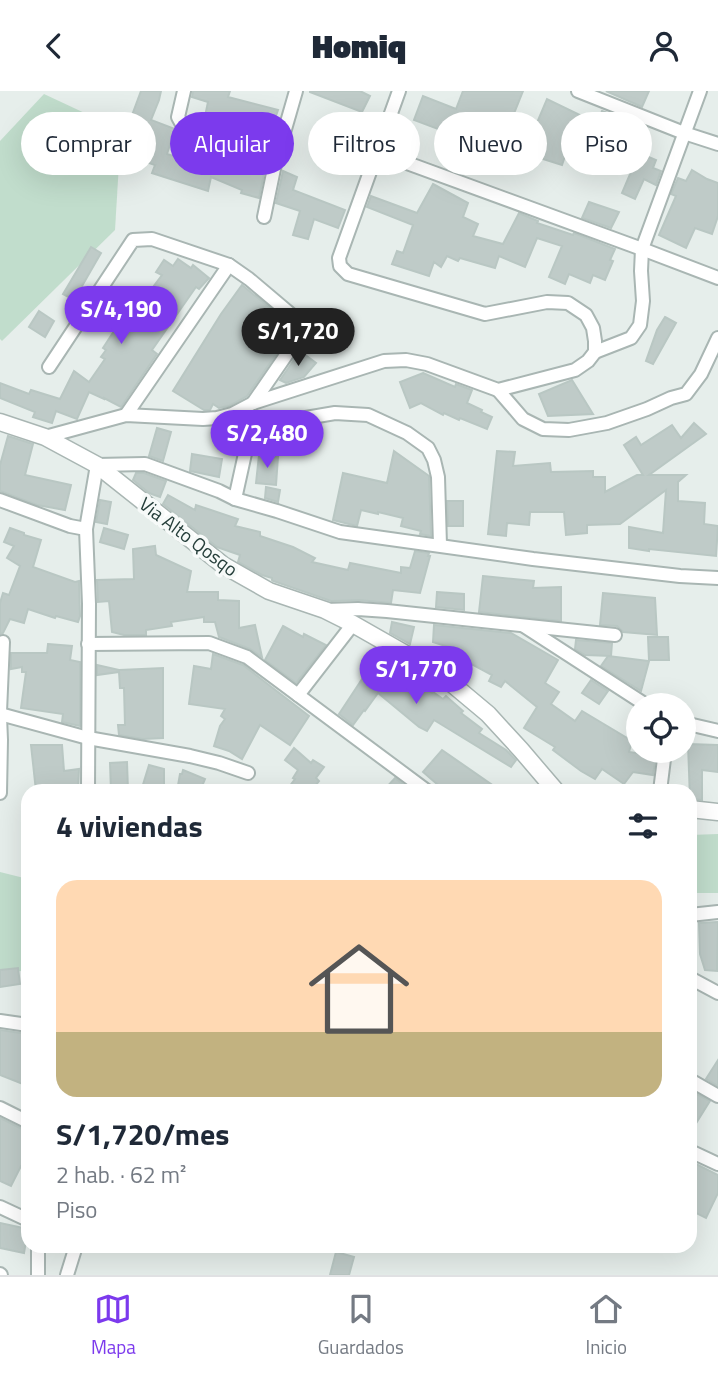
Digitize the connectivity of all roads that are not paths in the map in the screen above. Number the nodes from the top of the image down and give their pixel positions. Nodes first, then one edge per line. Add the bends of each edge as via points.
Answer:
1 (184, 91) edge
2 (296, 91) edge
3 (399, 91) edge
4 (578, 91) edge
5 (699, 91) edge
6 (179, 112) edge
7 (290, 112) edge
8 (391, 112) edge
9 (684, 133) junction
10 (718, 145) edge
11 (420, 168) edge
12 (273, 175) edge
13 (369, 175) edge
14 (264, 217) dead end
15 (642, 249) junction
16 (229, 265) junction
17 (718, 278) edge
18 (718, 338) edge
19 (595, 352) junction
20 (49, 367) dead end
21 (498, 390) junction
22 (253, 403) junction
23 (126, 415) junction
24 (0, 422) edge
25 (45, 437) junction
26 (97, 464) junction
27 (236, 499) junction
28 (0, 500) edge
29 (86, 529) junction
30 (440, 545) junction
31 (718, 578) edge
32 (325, 610) junction
33 (520, 624) junction
34 (353, 625) junction
35 (615, 635) dead end
36 (3, 642) dead end
37 (88, 644) junction
38 (627, 693) edge
39 (298, 695) junction
40 (0, 714) edge
41 (696, 726) edge
42 (718, 731) edge
43 (88, 738) junction
44 (664, 763) edge
45 (248, 773) dead end
46 (88, 784) edge
47 (418, 784) edge
48 (550, 784) edge
49 (661, 784) edge
50 (0, 793) edge
51 (697, 810) edge
52 (718, 812) edge
53 (718, 912) edge
54 (697, 914) edge
55 (697, 982) edge
56 (718, 993) edge
57 (0, 1021) edge
58 (21, 1024) edge
59 (697, 1084) edge
60 (718, 1095) edge
61 (0, 1108) edge
62 (21, 1118) edge
63 (697, 1154) edge
64 (718, 1164) edge
65 (0, 1207) edge
66 (21, 1217) edge
67 (38, 1253) edge
68 (74, 1253) edge
69 (38, 1275) edge
70 (67, 1275) edge

1 - 6 street
2 - 7 street
3 - 8 street
4 - 9 street
5 - 9 street
9 - 10 street
9 - 15 street
11 - 15 street
12 - 14 street
13 - 19 street via 339,258 348,274 485,314 547,302 568,303 586,315 593,328
15 - 17 street
15 - 19 street via 640,324 631,338
16 - 20 street via 152,239 133,240
16 - 22 street via 299,322 302,332
16 - 23 street
18 - 21 street via 686,394 607,423 543,429 523,419
19 - 21 street via 575,370
21 - 22 street via 427,364 384,361
22 - 23 street via 216,418
23 - 25 street
24 - 25 street, Via Alto Qosqo
25 - 26 street, Via Alto Qosqo
26 - 27 street via 145,464
26 - 29 street
26 - 32 street, Via Alto Qosqo via 223,565 269,591
27 - 30 street via 340,532
27 - 30 street via 248,440 294,420 335,413 368,415 428,448 438,477
28 - 29 street
29 - 37 street
30 - 31 street
32 - 33 street
32 - 34 street, Via Alto Qosqo
33 - 35 street
33 - 38 street
34 - 39 street
34 - 48 street, Via Alto Qosqo via 439,673 488,714
36 - 40 street
37 - 39 street via 209,643 247,657
37 - 43 street
39 - 47 street
40 - 43 street
40 - 50 street
41 - 42 street
43 - 45 street via 190,756
43 - 46 street
44 - 49 street
51 - 52 street
53 - 54 street
55 - 56 street
57 - 58 street
59 - 60 street
61 - 62 street
63 - 64 street
65 - 66 street
67 - 69 street
68 - 70 street

